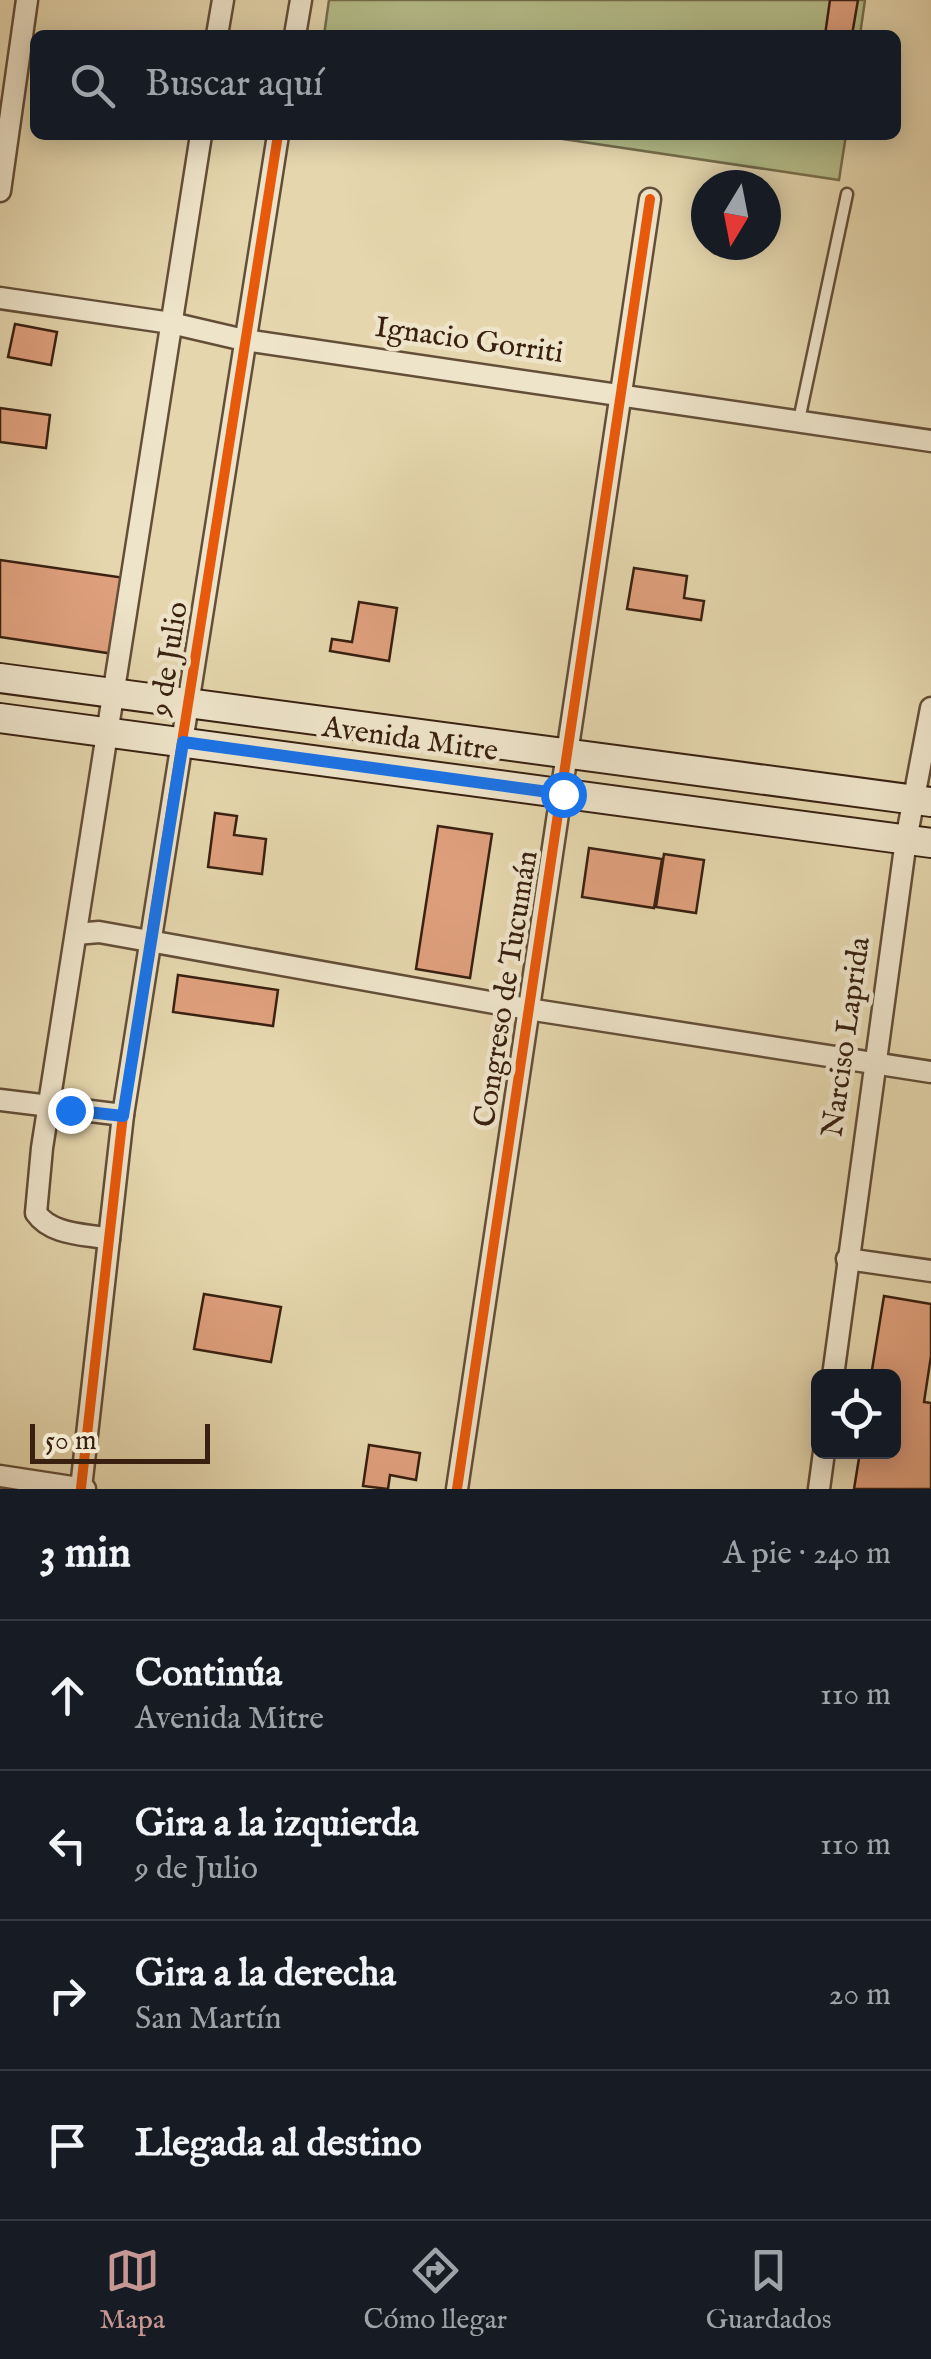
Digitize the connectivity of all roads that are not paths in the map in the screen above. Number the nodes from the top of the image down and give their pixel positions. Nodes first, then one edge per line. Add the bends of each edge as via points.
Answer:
1 (27, 0) edge
2 (223, 0) edge
3 (301, 0) edge
4 (219, 30) edge
5 (296, 30) edge
6 (201, 140) edge
7 (277, 140) edge
8 (0, 191) edge
9 (847, 194) dead end
10 (650, 200) dead end
11 (0, 298) edge
12 (172, 323) junction
13 (244, 340) junction
14 (622, 392) junction
15 (798, 420) junction
16 (931, 441) edge
17 (0, 678) edge
18 (114, 693) junction
19 (188, 704) junction
20 (931, 708) edge
21 (0, 718) edge
22 (108, 732) junction
23 (183, 742) junction
24 (569, 757) junction
25 (563, 794) junction
26 (923, 801) edge
27 (918, 842) edge
28 (76, 934) junction
29 (152, 944) junction
30 (528, 1010) junction
31 (873, 1062) junction
32 (931, 1072) edge
33 (0, 1100) edge
34 (48, 1107) junction
35 (123, 1116) junction
36 (109, 1239) junction
37 (846, 1259) junction
38 (931, 1271) edge
39 (834, 1369) edge
40 (823, 1459) edge
41 (0, 1476) edge
42 (83, 1489) edge
43 (457, 1489) edge
44 (820, 1489) edge

1 - 8 street
2 - 4 street
3 - 5 street
6 - 12 street
7 - 13 street, 9 de Julio
9 - 15 lane
10 - 14 street, Congreso de Tucumán
11 - 12 street, Ignacio Gorriti
12 - 13 street, Ignacio Gorriti
12 - 18 street
13 - 14 street, Ignacio Gorriti
13 - 19 street, 9 de Julio
14 - 15 street, Ignacio Gorriti
14 - 24 street, Congreso de Tucumán
15 - 16 street, Ignacio Gorriti
17 - 18 main road, Avenida Mitre
18 - 19 main road, Avenida Mitre
18 - 22 street
19 - 23 street, 9 de Julio
19 - 24 main road, Avenida Mitre
20 - 26 street, Narciso Laprida
21 - 22 main road, Avenida Mitre
22 - 23 main road, Avenida Mitre
22 - 28 street
23 - 25 main road, Avenida Mitre
23 - 29 street, 9 de Julio
24 - 25 street, Congreso de Tucumán
24 - 26 main road, Avenida Mitre
25 - 27 main road, Avenida Mitre
25 - 30 street, Congreso de Tucumán
26 - 27 street, Narciso Laprida
27 - 31 street, Narciso Laprida
28 - 29 street
28 - 34 street
29 - 30 street
29 - 35 street, 9 de Julio
30 - 31 street
30 - 43 street, Congreso de Tucumán
31 - 32 street
31 - 37 street, Narciso Laprida
33 - 34 street
34 - 35 street
34 - 36 street via 36,1213 59,1230
35 - 36 street, 9 de Julio
36 - 42 street, 9 de Julio
37 - 38 street
37 - 39 street, Narciso Laprida
40 - 44 street
41 - 42 street

